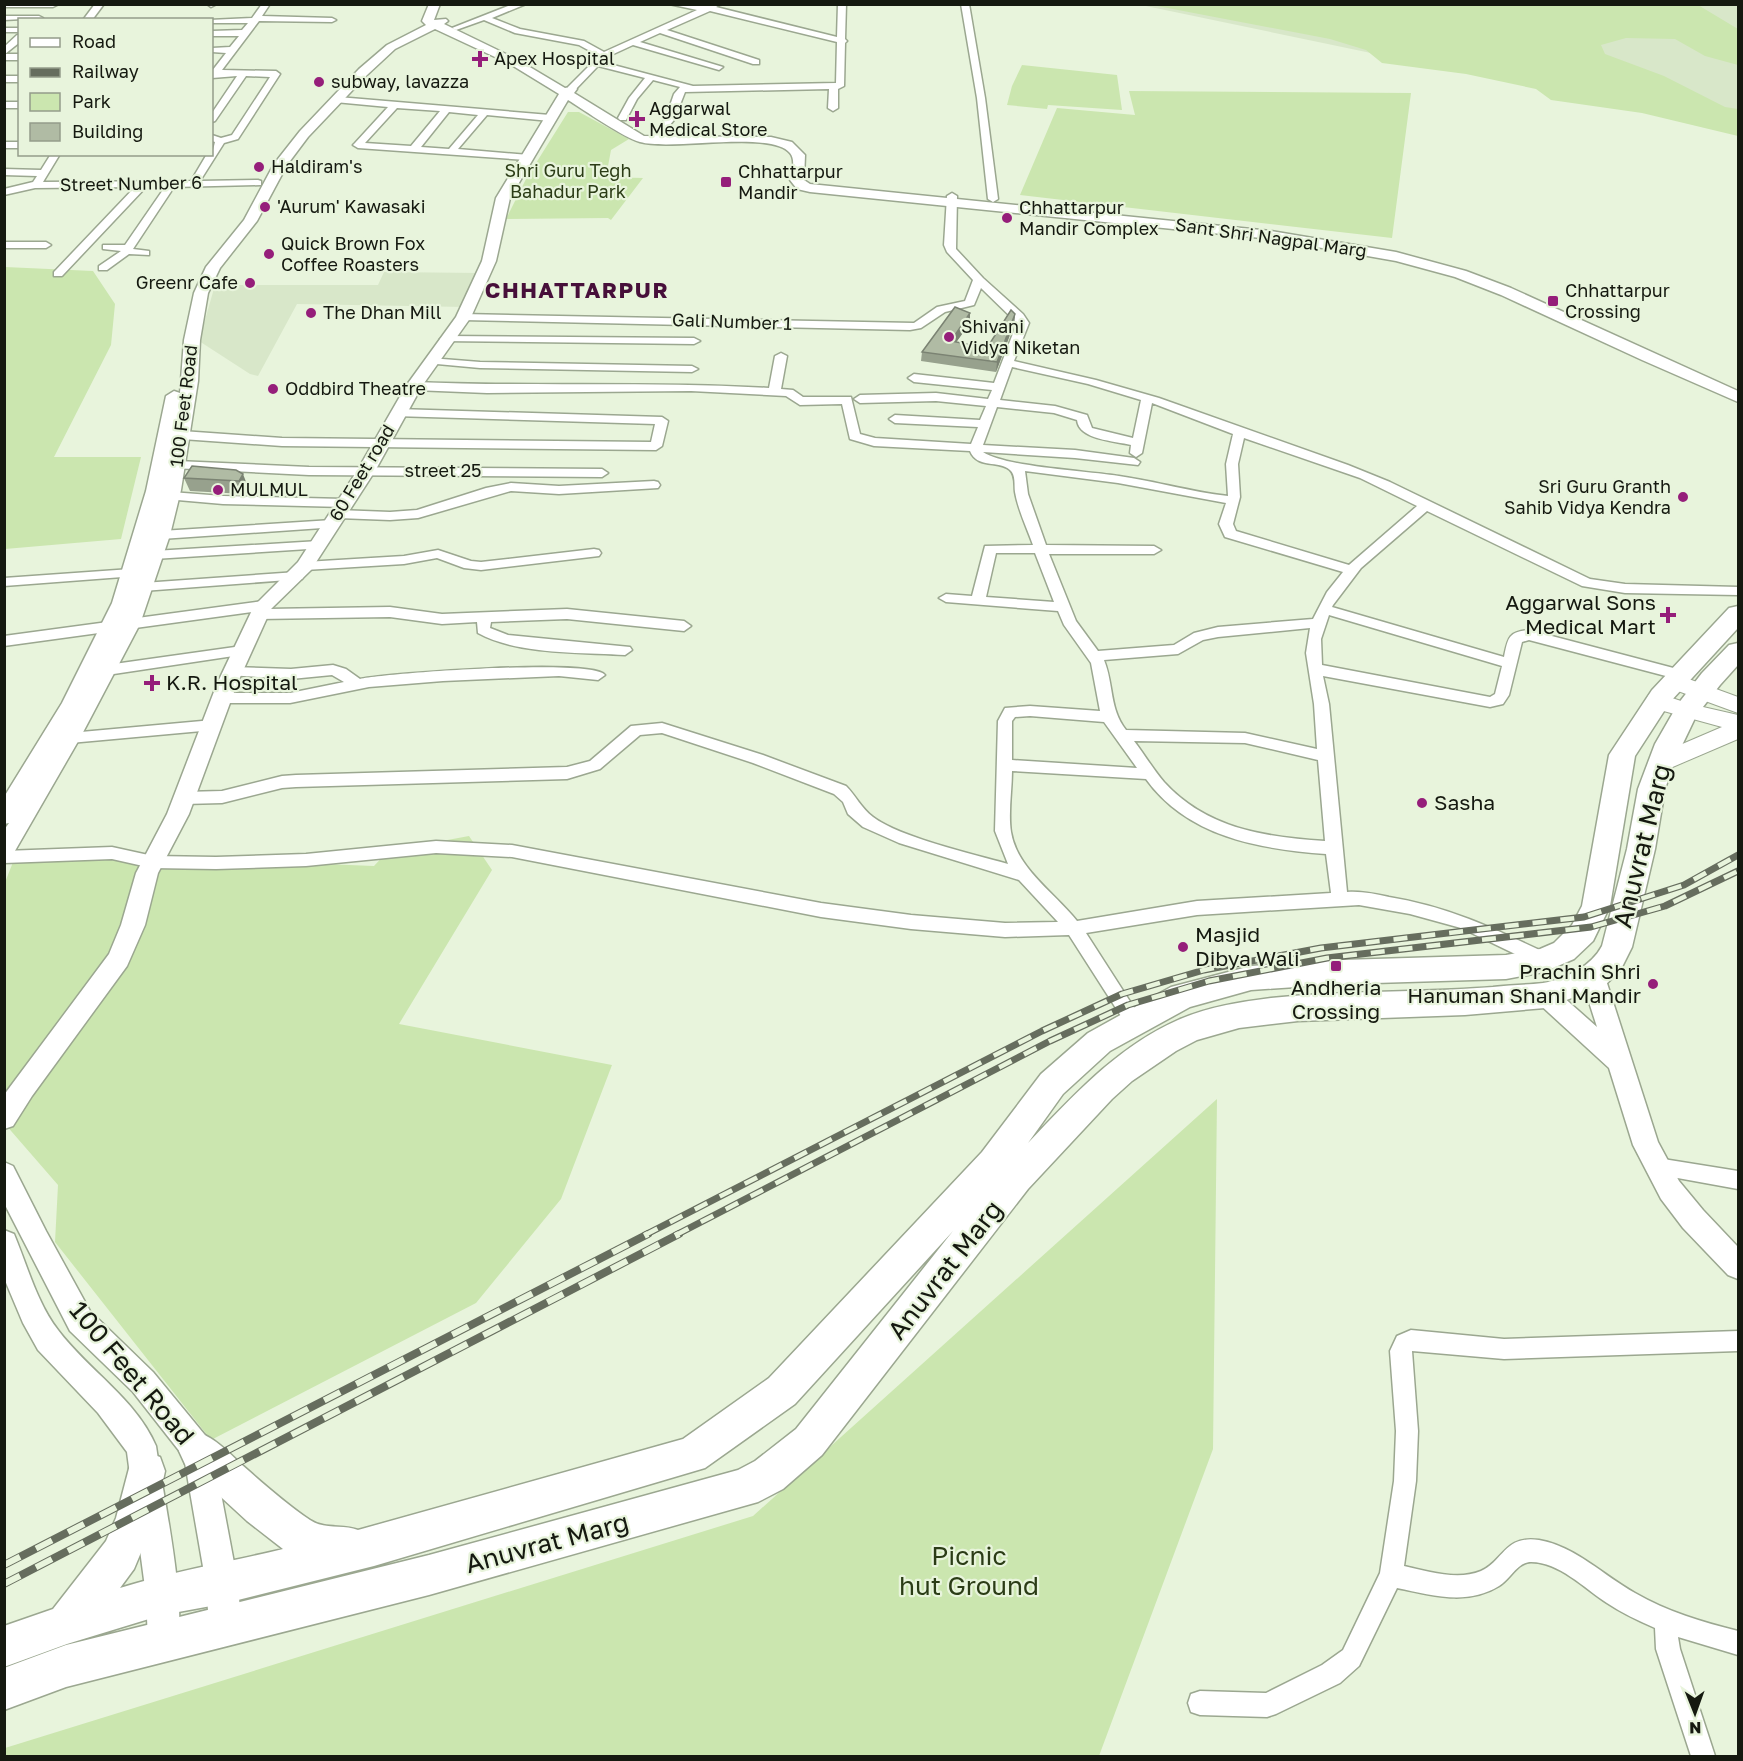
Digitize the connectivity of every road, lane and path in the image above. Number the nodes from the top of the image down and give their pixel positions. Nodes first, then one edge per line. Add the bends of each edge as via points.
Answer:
1 (100, 4) edge
2 (266, 4) edge
3 (522, 4) edge
4 (674, 4) edge
5 (842, 4) edge
6 (966, 4) edge
7 (4, 5) edge
8 (14, 5) edge
9 (53, 5) edge
10 (711, 7) edge
11 (4, 16) edge
12 (439, 17) edge
13 (483, 17) junction
14 (27, 18) edge
15 (39, 18) edge
16 (89, 18) edge
17 (256, 19) junction
18 (332, 20) dead end
19 (213, 21) edge
20 (660, 30) junction
21 (213, 33) edge
22 (246, 33) junction
23 (843, 40) junction
24 (12, 42) edge
25 (632, 42) junction
26 (213, 50) edge
27 (233, 50) junction
28 (4, 52) edge
29 (604, 55) junction
30 (213, 61) edge
31 (224, 62) junction
32 (756, 62) dead end
33 (595, 63) junction
34 (719, 67) dead end
35 (244, 72) junction
36 (213, 74) edge
37 (650, 78) junction
38 (689, 87) junction
39 (834, 87) junction
40 (568, 91) junction
41 (338, 100) junction
42 (395, 105) junction
43 (833, 108) dead end
44 (447, 109) junction
45 (485, 112) junction
46 (213, 117) edge
47 (550, 118) junction
48 (622, 118) junction
49 (657, 135) junction
50 (216, 139) edge
51 (414, 149) junction
52 (451, 152) junction
53 (55, 156) edge
54 (208, 156) edge
55 (526, 157) junction
56 (4, 172) edge
57 (44, 173) junction
58 (172, 183) junction
59 (194, 183) junction
60 (258, 183) junction
61 (143, 184) junction
62 (35, 185) junction
63 (4, 192) edge
64 (952, 199) junction
65 (993, 199) junction
66 (1204, 225) junction
67 (4, 244) edge
68 (46, 245) dead end
69 (107, 247) dead end
70 (127, 250) junction
71 (145, 253) dead end
72 (103, 268) dead end
73 (58, 274) dead end
74 (979, 280) junction
75 (463, 317) junction
76 (693, 321) junction
77 (446, 339) junction
78 (184, 355) junction
79 (693, 355) junction
80 (781, 356) dead end
81 (430, 361) junction
82 (1007, 363) junction
83 (914, 378) dead end
84 (414, 386) junction
85 (999, 387) junction
86 (684, 388) junction
87 (1738, 388) edge
88 (774, 393) junction
89 (1147, 398) junction
90 (1738, 398) edge
91 (860, 399) dead end
92 (994, 403) junction
93 (398, 413) junction
94 (895, 419) dead end
95 (986, 424) junction
96 (1239, 432) junction
97 (182, 435) junction
98 (381, 442) junction
99 (1137, 443) junction
100 (976, 447) junction
101 (1134, 462) junction
102 (177, 465) junction
103 (1013, 465) junction
104 (366, 471) junction
105 (602, 473) dead end
106 (1130, 482) junction
107 (654, 485) dead end
108 (171, 496) junction
109 (1233, 500) junction
110 (1426, 506) junction
111 (338, 514) junction
112 (161, 535) junction
113 (319, 545) junction
114 (1154, 550) dead end
115 (1041, 551) junction
116 (594, 554) dead end
117 (154, 555) junction
118 (301, 571) junction
119 (1353, 571) junction
120 (131, 573) junction
121 (4, 582) edge
122 (143, 587) junction
123 (1738, 591) edge
124 (946, 598) dead end
125 (978, 601) junction
126 (1063, 607) junction
127 (260, 610) junction
128 (1738, 614) edge
129 (1322, 616) junction
130 (484, 618) junction
131 (130, 624) junction
132 (684, 626) dead end
133 (110, 627) junction
134 (4, 642) edge
135 (625, 650) dead end
136 (242, 651) junction
137 (1738, 651) edge
138 (1096, 656) junction
139 (1509, 663) junction
140 (1315, 669) junction
141 (107, 670) junction
142 (232, 672) junction
143 (598, 675) dead end
144 (357, 685) junction
145 (1680, 692) junction
146 (223, 698) junction
147 (1738, 705) edge
148 (1108, 717) junction
149 (1738, 723) edge
150 (213, 725) junction
151 (1738, 730) edge
152 (1120, 735) junction
153 (70, 738) junction
154 (1325, 756) junction
155 (1660, 763) junction
156 (1005, 765) junction
157 (1149, 774) junction
158 (184, 798) junction
159 (4, 816) edge
160 (1333, 849) junction
161 (4, 850) edge
162 (156, 856) junction
163 (4, 857) edge
164 (1023, 875) junction
165 (1340, 898) junction
166 (1073, 928) junction
167 (1544, 960) junction
168 (1593, 977) junction
169 (1545, 995) junction
170 (1134, 1022) junction
171 (1621, 1065) junction
172 (4, 1118) edge
173 (1657, 1167) junction
174 (4, 1174) edge
175 (1738, 1180) edge
176 (4, 1244) edge
177 (1738, 1266) edge
178 (1738, 1341) edge
179 (198, 1451) junction
180 (147, 1471) junction
181 (374, 1546) junction
182 (1391, 1575) junction
183 (222, 1584) junction
184 (162, 1595) junction
185 (1668, 1623) junction
186 (67, 1624) junction
187 (225, 1624) junction
188 (164, 1641) junction
189 (1738, 1643) edge
190 (4, 1647) edge
191 (4, 1689) edge
192 (1200, 1703) dead end
193 (1703, 1756) edge

1 - 16 street
2 - 17 street
3 - 13 street
4 - 10 street
5 - 23 street
6 - 65 street
7 - 8 street
8 - 9 street
8 - 11 street
9 - 15 street
10 - 20 street
10 - 23 street
11 - 14 street
12 - 13 street
12 - 40 street, Sant Shri Nagpal Marg
12 - 40 street, Sant Shri Nagpal Marg via 524,60
12 - 41 street, 100 Feet Road via 391,47
12 - 60 street, 100 Feet Road via 397,36 373,53 293,132
13 - 29 street via 518,31 581,43
17 - 18 street
17 - 19 street
17 - 22 street
20 - 25 street
20 - 32 street
21 - 22 street
22 - 27 street
23 - 39 street via 842,84
24 - 28 street
25 - 29 street
25 - 34 street
26 - 27 street
27 - 31 street
29 - 33 street
30 - 31 street
31 - 36 street
33 - 37 street
33 - 40 street
35 - 36 street
35 - 46 street
35 - 50 street via 274,72 276,76 235,137
37 - 38 street
37 - 48 street
38 - 39 street
38 - 49 street via 680,90 669,120
39 - 43 street
40 - 47 street, 60 Feet road
40 - 48 street, Sant Shri Nagpal Marg
40 - 64 street, Sant Shri Nagpal Marg via 641,139 782,142 799,155 797,180 802,186
41 - 42 street
41 - 78 street, 100 Feet Road via 281,164 250,221 213,267 201,293 192,340
42 - 44 street
42 - 51 street via 358,145
44 - 45 street
44 - 51 street
45 - 47 street
45 - 52 street
47 - 55 street, 60 Feet road
48 - 49 street, Sant Shri Nagpal Marg
49 - 64 street, Sant Shri Nagpal Marg via 712,131 788,135 800,139 814,158 809,178 814,183
51 - 52 street
52 - 55 street
53 - 57 street
54 - 59 street
55 - 75 street, 60 Feet road via 503,198 489,261
56 - 57 street
57 - 62 street
58 - 59 street, Street Number 6
58 - 61 street, Street Number 6
58 - 70 street
59 - 60 street, Street Number 6
60 - 78 street, 100 Feet Road via 201,267 178,340
61 - 62 street, Street Number 6
61 - 73 street
62 - 63 street, Street Number 6
64 - 65 street, Sant Shri Nagpal Marg
64 - 66 street, Sant Shri Nagpal Marg
64 - 74 street via 949,245
65 - 66 street, Sant Shri Nagpal Marg
66 - 87 street, Sant Shri Nagpal Marg via 1336,238 1476,272
66 - 90 street, Sant Shri Nagpal Marg via 1334,243 1438,267 1515,294
67 - 68 street
69 - 70 street
70 - 71 street
70 - 72 street
74 - 76 street, Gali Number 1 via 970,303 937,310 917,326
74 - 82 street via 1022,320
75 - 76 street, Gali Number 1
75 - 77 street, 60 Feet road
76 - 79 street
77 - 79 street
77 - 81 street, 60 Feet road
78 - 97 street, 100 Feet Road
78 - 120 street, 100 Feet Road via 155,491
79 - 81 street via 480,365
79 - 86 street
80 - 88 street
81 - 84 street, 60 Feet road
82 - 85 street
82 - 89 street via 1070,375
83 - 85 street
84 - 86 street
84 - 93 street, 60 Feet road
85 - 92 street
86 - 88 street
88 - 100 street via 789,393 800,401 847,400 854,436 874,442
89 - 96 street
89 - 99 street
91 - 92 street via 936,397
92 - 95 street
92 - 99 street via 1066,412 1083,418 1088,431
93 - 98 street, 60 Feet road
93 - 98 street via 662,421 656,446
94 - 95 street
95 - 100 street
96 - 109 street via 1232,464
96 - 110 street via 1340,465
97 - 98 street via 282,442
97 - 102 street, 100 Feet Road
98 - 104 street, 60 Feet road
99 - 101 street
100 - 101 street
100 - 103 street via 981,458
101 - 106 street
102 - 104 street, street 25
102 - 108 street, 100 Feet Road
103 - 106 street
103 - 115 street via 1021,476 1022,494
104 - 105 street, street 25
104 - 111 street, 60 Feet road
106 - 109 street via 1198,497
107 - 111 street via 549,490 511,487 417,514
108 - 111 street
108 - 112 street, 100 Feet Road
109 - 119 street via 1226,524 1230,534
110 - 119 street
110 - 123 street via 1587,583 1614,589
111 - 112 street
111 - 113 street, 60 Feet road
112 - 117 street, 100 Feet Road
113 - 117 street
113 - 118 street, 60 Feet road
114 - 115 street
115 - 125 street via 990,549
115 - 126 street
116 - 118 street via 481,566 438,554
117 - 122 street, 100 Feet Road
118 - 122 street
118 - 127 street, 60 Feet road
119 - 129 street
120 - 121 street
120 - 133 street, 100 Feet Road
122 - 131 street, 100 Feet Road
124 - 125 street
125 - 126 street
126 - 138 street via 1069,622
127 - 130 street
127 - 131 street
127 - 136 street, 60 Feet road
128 - 145 highway
129 - 138 street via 1199,636 1182,648
129 - 139 street
129 - 140 street via 1313,644
130 - 132 street via 598,615
130 - 135 street via 483,630 499,638
131 - 133 street
131 - 141 street, 100 Feet Road
133 - 134 street
133 - 159 street, 100 Feet Road via 72,704
136 - 141 street
136 - 142 street, 60 Feet road
137 - 145 highway
138 - 148 street
139 - 140 street via 1502,695 1490,702
139 - 145 street via 1515,640 1529,635
140 - 154 street
141 - 153 street, 100 Feet Road
142 - 144 street via 291,674 333,670
142 - 146 street, 60 Feet road
143 - 144 street via 501,672
144 - 146 street via 290,698
145 - 147 main road
145 - 149 main road
145 - 155 highway, Anuvrat Marg
145 - 167 highway, Anuvrat Marg via 1622,754 1596,906 1575,943
146 - 150 street, 60 Feet road
148 - 152 street
148 - 156 street via 1010,712 1005,721
150 - 153 street
150 - 158 street, 60 Feet road
151 - 155 main road
152 - 154 street via 1220,736
152 - 157 street
153 - 161 street, 100 Feet Road
154 - 160 street
155 - 168 highway, Anuvrat Marg via 1617,947 1609,962
156 - 157 street
156 - 164 street via 1003,831 1010,856
157 - 160 street via 1185,810 1227,831 1278,844
158 - 162 street, 60 Feet road
158 - 164 street via 222,797 296,781 567,773 595,765 636,730 662,728 840,790 869,823 905,839
160 - 165 street
162 - 163 street via 112,853
162 - 166 street via 306,860 436,847 512,850 821,910 1005,930
162 - 172 street, 60 Feet road via 143,886 134,925 118,959
164 - 166 street
165 - 166 street via 1197,908
165 - 167 street via 1377,901 1438,914
166 - 170 street
167 - 170 highway, Anuvrat Marg via 1506,967 1251,978 1182,996
168 - 169 highway, Anuvrat Marg
168 - 171 street
169 - 171 street
169 - 187 highway, Anuvrat Marg via 1298,1008 1239,1015 1189,1029 1121,1071 1016,1178 809,1442 769,1476 744,1488 603,1529
170 - 181 highway, Anuvrat Marg via 1099,1042 1052,1084 994,1163 782,1391 692,1455
171 - 173 street via 1637,1124
173 - 175 street
173 - 177 street via 1693,1219
174 - 179 street, 100 Feet Road via 80,1321 143,1382
176 - 180 street, 100 Feet Road via 48,1340 108,1403 141,1446
178 - 182 street via 1504,1348 1411,1340 1404,1343 1401,1351 1407,1431 1405,1481
179 - 181 highway via 300,1538 325,1546
179 - 183 street, 100 Feet Road
180 - 184 street, 100 Feet Road
180 - 186 highway via 135,1519 120,1555
181 - 183 highway, Anuvrat Marg
182 - 185 street via 1467,1586 1492,1578 1518,1553 1544,1552
182 - 192 street via 1351,1658 1331,1674 1267,1706
183 - 184 highway, Anuvrat Marg
183 - 187 street, 100 Feet Road
184 - 186 highway, Anuvrat Marg
184 - 188 street, 100 Feet Road
185 - 189 street
185 - 193 street via 1668,1649
186 - 190 highway, Anuvrat Marg
187 - 188 highway, Anuvrat Marg
188 - 191 highway, Anuvrat Marg via 66,1666

